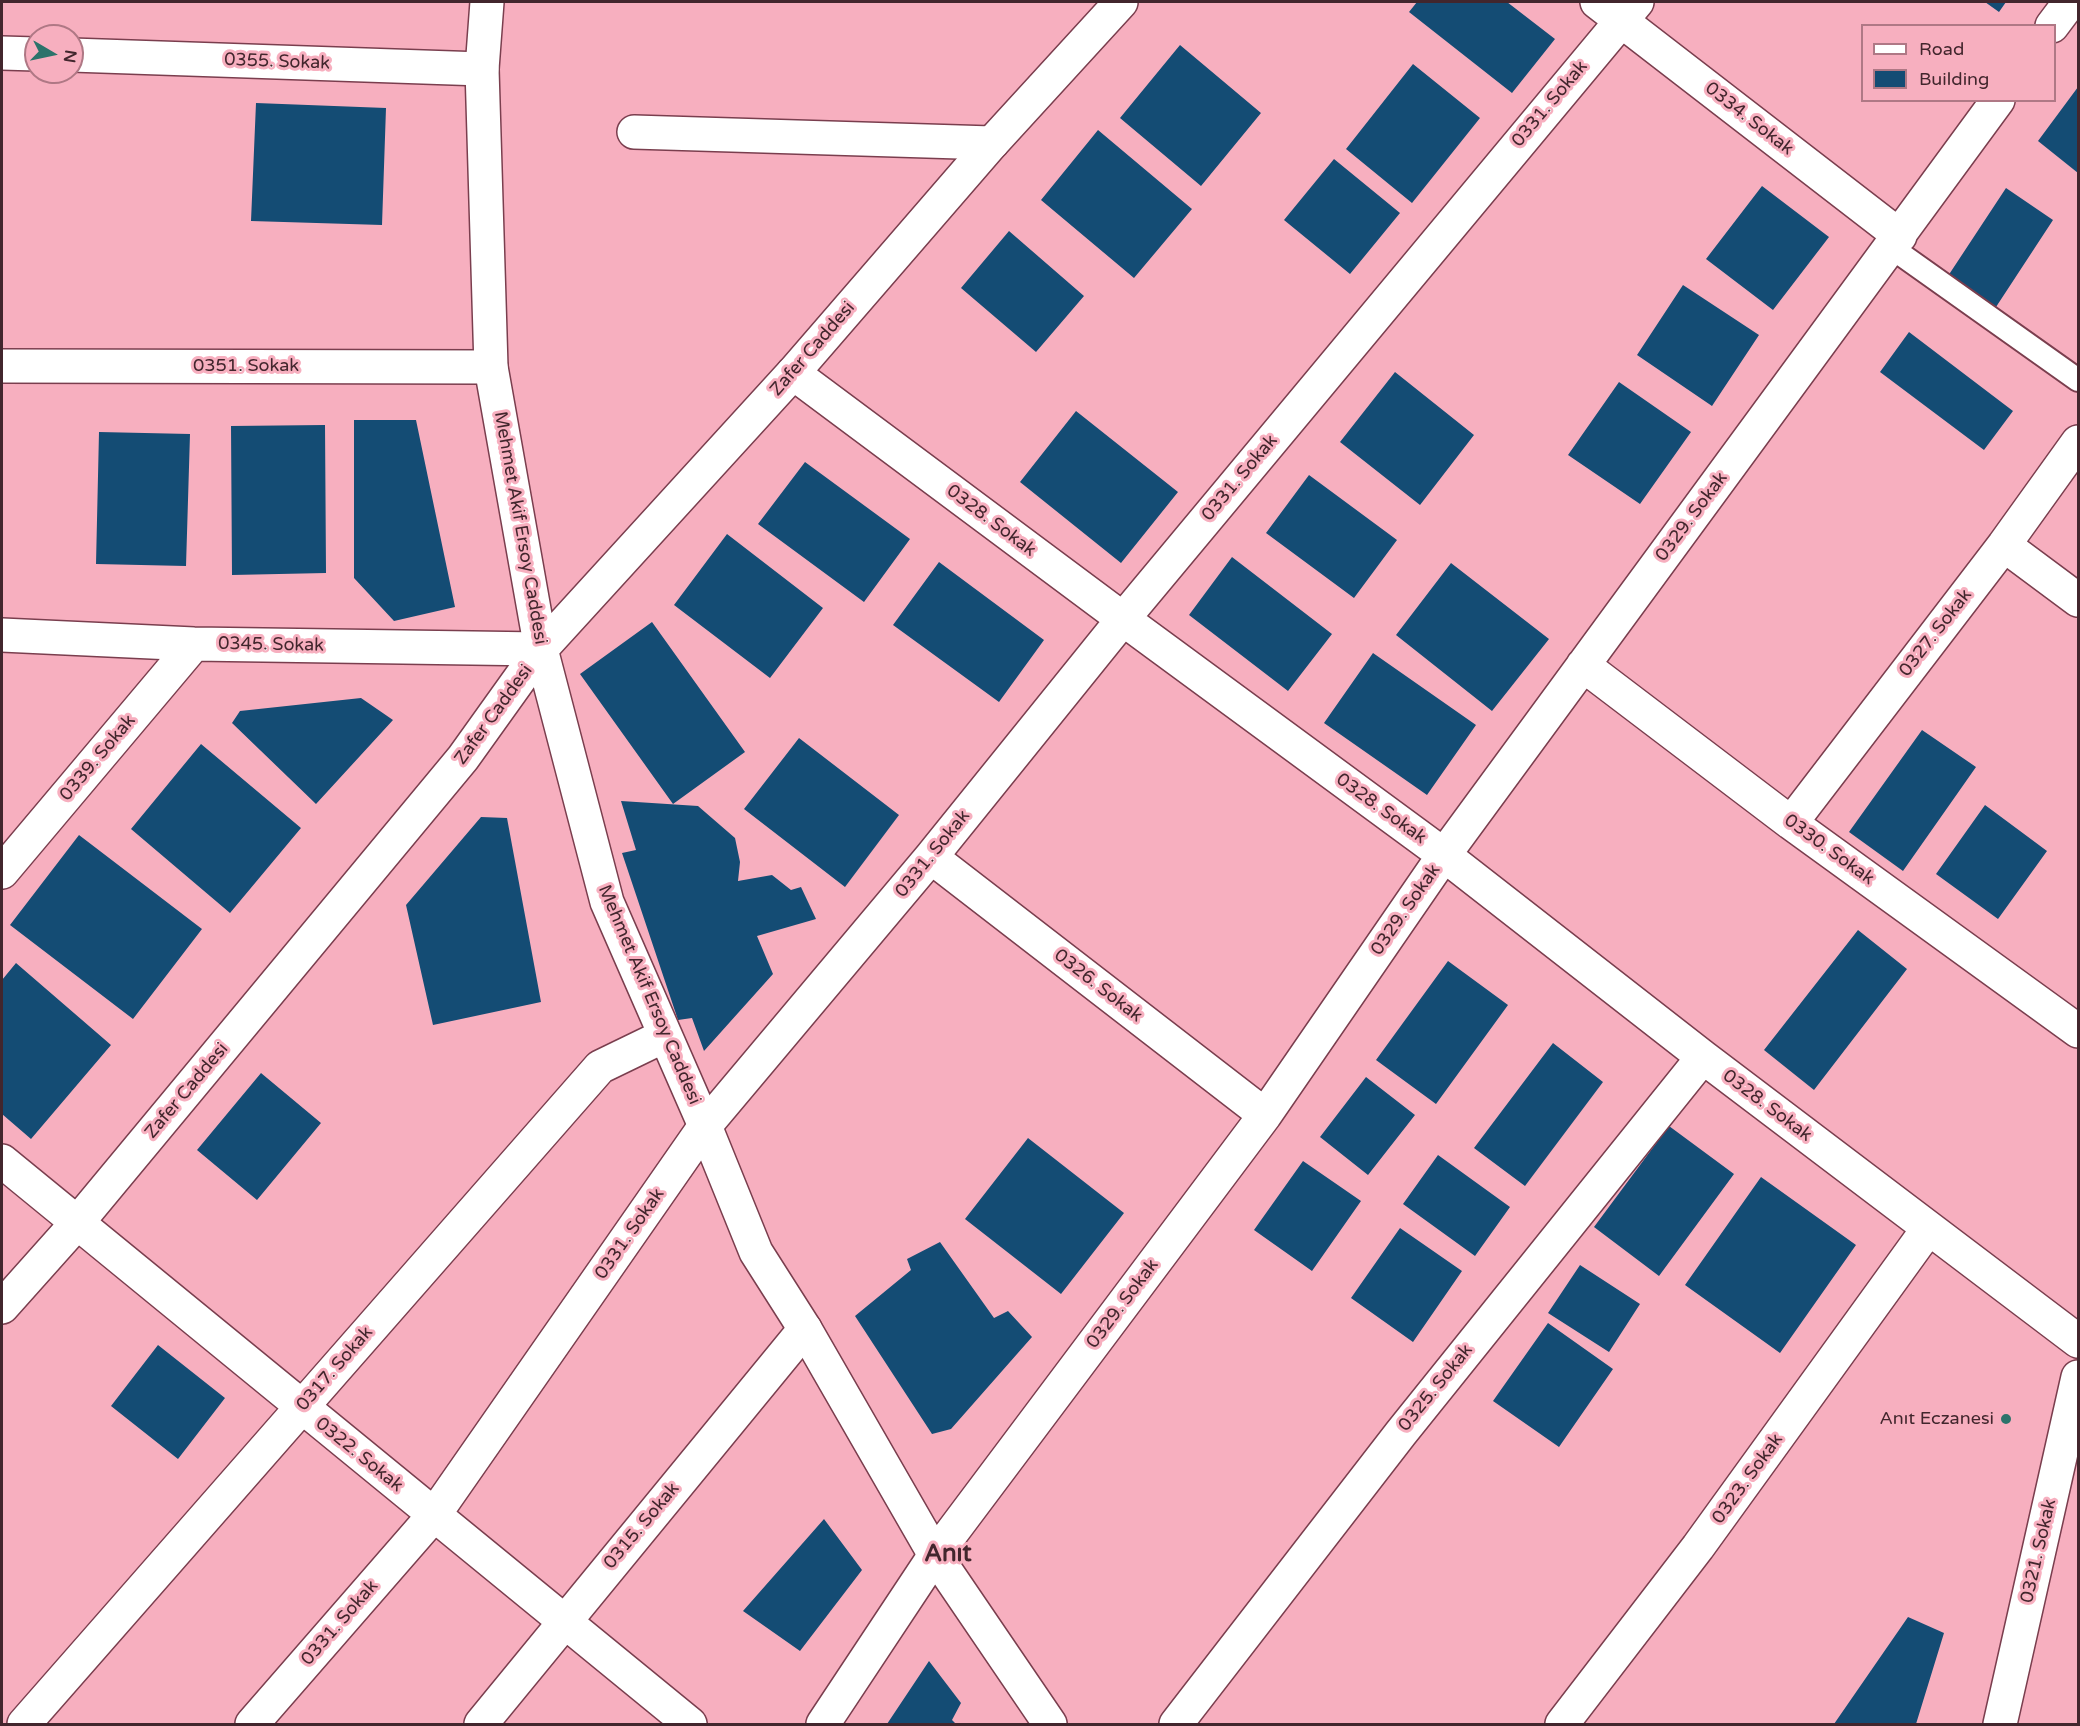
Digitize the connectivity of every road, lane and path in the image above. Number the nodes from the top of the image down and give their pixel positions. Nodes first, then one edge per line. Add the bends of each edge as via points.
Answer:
1 (487, 2) edge
2 (1121, 2) edge
3 (2070, 2) edge
4 (1618, 8) edge
5 (2054, 24) edge
6 (2, 53) edge
7 (24, 54) edge
8 (84, 55) edge
9 (482, 69) junction
10 (1997, 102) edge
11 (634, 132) dead end
12 (992, 143) junction
13 (1896, 242) junction
14 (2, 366) edge
15 (491, 367) junction
16 (793, 373) junction
17 (2079, 380) edge
18 (2079, 442) edge
19 (2004, 545) junction
20 (2079, 600) edge
21 (1123, 619) junction
22 (2, 634) edge
23 (194, 644) junction
24 (541, 650) junction
25 (1583, 665) junction
26 (1791, 823) junction
27 (1444, 855) junction
28 (931, 857) junction
29 (2, 872) edge
30 (2079, 1031) edge
31 (664, 1036) junction
32 (1703, 1057) junction
33 (1265, 1115) junction
34 (705, 1126) junction
35 (2, 1161) edge
36 (77, 1224) junction
37 (1928, 1229) junction
38 (2, 1307) edge
39 (805, 1329) junction
40 (2079, 1341) edge
41 (2079, 1377) edge
42 (301, 1407) junction
43 (434, 1515) junction
44 (935, 1555) junction
45 (564, 1621) junction
46 (24, 1725) edge
47 (252, 1725) edge
48 (481, 1725) edge
49 (690, 1725) edge
50 (823, 1725) edge
51 (1050, 1725) edge
52 (1176, 1725) edge
53 (1562, 1725) edge
54 (2000, 1725) edge

1 - 9 street, Mehmet Akif Ersoy Caddesi
2 - 12 street, Zafer Caddesi
3 - 5 street
4 - 13 street, 0334. Sokak
4 - 21 street, 0331. Sokak
6 - 7 street
8 - 9 street, 0355. Sokak
9 - 15 street, Mehmet Akif Ersoy Caddesi
10 - 13 street, 0329. Sokak
11 - 12 street
12 - 16 street, Zafer Caddesi
13 - 17 lane
13 - 25 street, 0329. Sokak
14 - 15 street, 0351. Sokak
15 - 24 street, Mehmet Akif Ersoy Caddesi
16 - 21 street, 0328. Sokak
16 - 24 street, Zafer Caddesi
18 - 19 street, 0327. Sokak
19 - 20 street
19 - 26 street, 0327. Sokak
21 - 27 street, 0328. Sokak
21 - 28 street, 0331. Sokak
22 - 23 street, 0345. Sokak
23 - 24 street, 0345. Sokak
23 - 29 street, 0339. Sokak
24 - 31 street, Mehmet Akif Ersoy Caddesi via 607,902
24 - 36 street, Zafer Caddesi via 463,758
25 - 26 street, 0330. Sokak
25 - 27 street, 0329. Sokak
26 - 30 street, 0330. Sokak
27 - 32 street, 0328. Sokak
27 - 33 street, 0329. Sokak
28 - 33 street, 0326. Sokak
28 - 34 street, 0331. Sokak
31 - 34 street, Mehmet Akif Ersoy Caddesi
31 - 42 street, 0317. Sokak via 600,1067
32 - 37 street, 0328. Sokak
32 - 52 street, 0325. Sokak via 1393,1442
33 - 44 street, 0329. Sokak
34 - 39 street, Mehmet Akif Ersoy Caddesi via 756,1252
34 - 43 street, 0331. Sokak
35 - 36 street, 0322. Sokak
36 - 38 street, Zafer Caddesi
36 - 42 street, 0322. Sokak
37 - 40 street, 0328. Sokak
37 - 53 street, 0323. Sokak via 1698,1547
39 - 44 street, Mehmet Akif Ersoy Caddesi
39 - 45 street, 0315. Sokak
41 - 54 street, 0321. Sokak
42 - 43 street, 0322. Sokak
42 - 46 street, 0317. Sokak
43 - 45 street, 0322. Sokak
43 - 47 street, 0331. Sokak
44 - 50 street, 0329. Sokak
44 - 51 street, Mehmet Akif Ersoy Caddesi
45 - 48 street, 0315. Sokak
45 - 49 street, 0322. Sokak

